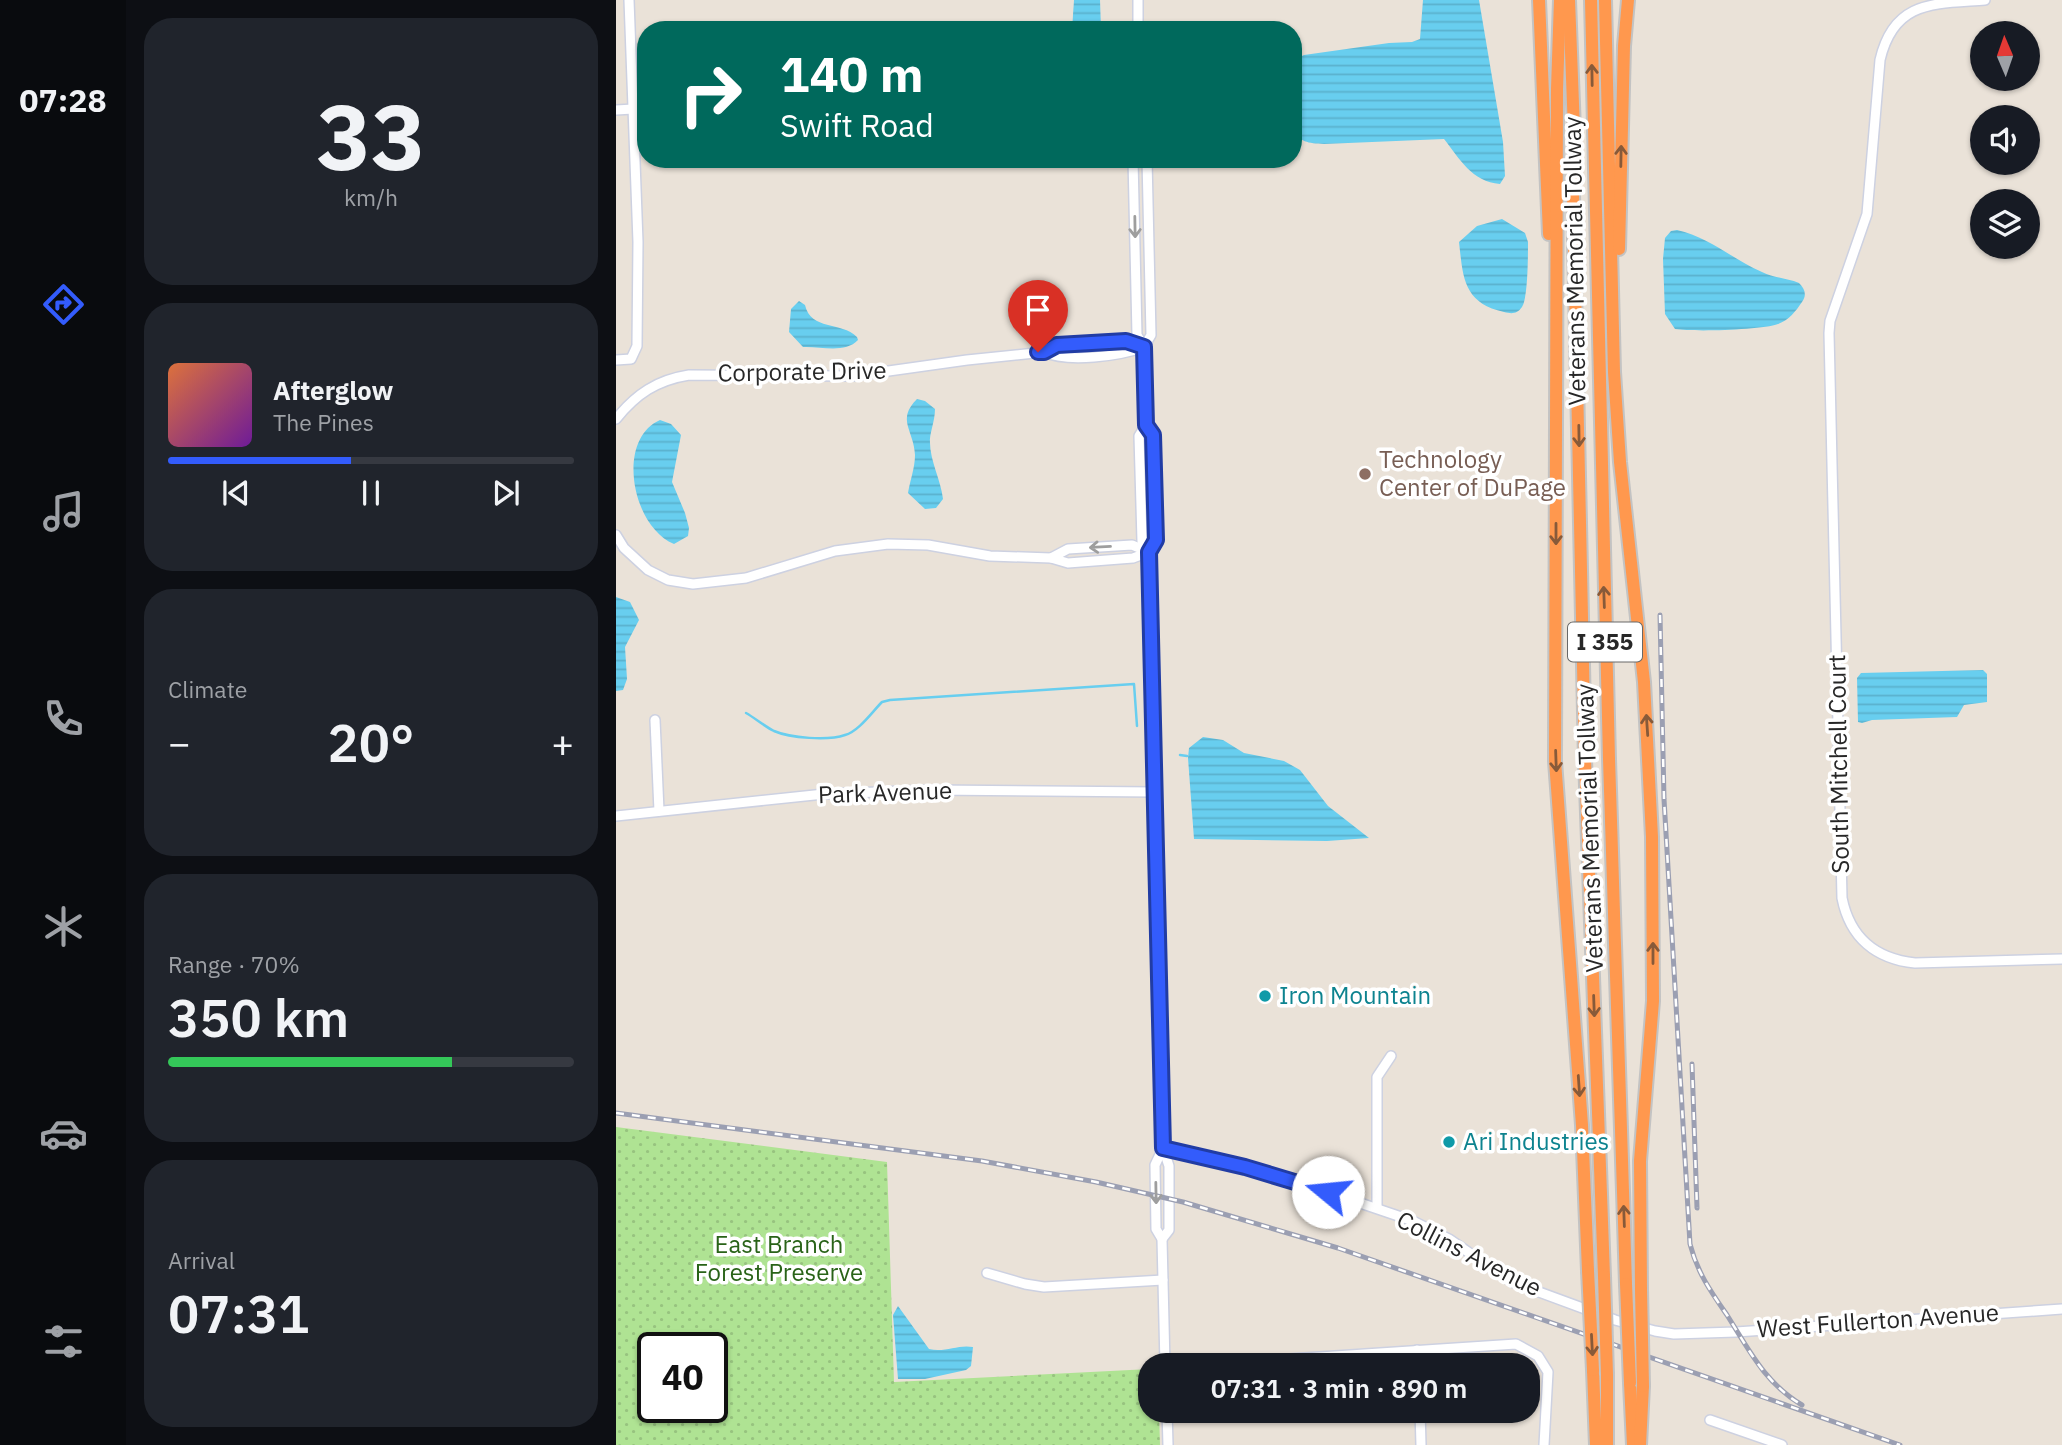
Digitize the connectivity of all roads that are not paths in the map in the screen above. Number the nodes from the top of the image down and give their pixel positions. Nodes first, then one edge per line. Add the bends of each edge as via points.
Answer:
1 (629, 0) edge
2 (1138, 0) edge
3 (1539, 0) edge
4 (1560, 0) edge
5 (1569, 0) edge
6 (1591, 0) edge
7 (1605, 0) edge
8 (1628, 0) edge
9 (1986, 0) edge
10 (1138, 21) edge
11 (633, 109) junction
12 (616, 110) edge
13 (1133, 168) edge
14 (1147, 168) edge
15 (1556, 337) junction
16 (1144, 347) junction
17 (616, 360) edge
18 (1614, 372) junction
19 (616, 419) edge
20 (616, 535) edge
21 (1149, 552) junction
22 (655, 720) dead end
23 (1154, 792) junction
24 (659, 811) junction
25 (616, 816) edge
26 (2062, 959) edge
27 (1391, 1056) dead end
28 (1163, 1148) junction
29 (1377, 1208) junction
30 (987, 1273) dead end
31 (1163, 1280) junction
32 (2062, 1309) edge
33 (1693, 1334) joint
34 (1417, 1350) junction
35 (1165, 1353) edge
36 (1374, 1353) edge
37 (1417, 1353) edge
38 (1637, 1384) junction
39 (1710, 1420) dead end
40 (1167, 1423) edge
41 (1420, 1423) edge
42 (1168, 1445) edge
43 (1421, 1445) edge
44 (1544, 1445) edge
45 (1596, 1445) edge
46 (1607, 1445) edge
47 (1633, 1445) edge
48 (1640, 1445) edge
49 (1782, 1445) edge

1 - 11 street
2 - 10 street
3 - 15 highway
4 - 15 highway
5 -> 46 highway, Veterans Memorial Tollway / I 355, bridge
38 -> 6 highway, Veterans Memorial Tollway / I 355, bridge via 1626,1284 1608,746
7 - 18 highway
18 -> 8 highway
9 - 26 street, South Mitchell Court via 1916,7 1900,19 1885,44 1867,214 1830,321 1842,898 1847,917 1864,943 1894,960
11 - 12 street
11 - 17 street via 637,346 631,359
13 -> 16 street via 1137,335
14 - 16 street via 1151,335
15 -> 45 highway, bridge via 1555,761 1582,1125
16 - 19 street, Corporate Drive via 1126,341 1057,345 1044,352 853,376 688,375 644,390
16 - 21 street via 1146,425 1139,436 1142,541
38 -> 18 highway, bridge via 1640,1161 1653,1001 1652,824 1644,682
20 - 21 street via 648,570 693,584 746,578 835,551 888,544 1068,563 1133,558
21 - 23 street
22 - 24 street
23 - 24 street, Park Avenue via 824,794
23 - 28 street
24 - 25 street, Park Avenue
27 - 29 street via 1377,1077
28 - 29 street, Collins Avenue via 1245,1167
28 - 31 street via 1155,1165
29 - 33 street, Collins Avenue via 1434,1231 1512,1282 1615,1320 1655,1331
30 - 31 street via 1044,1287
31 - 35 street
32 - 33 street, West Fullerton Avenue
34 - 36 street
34 - 37 street
34 - 44 street via 1516,1343 1538,1356 1548,1371
38 - 47 highway, Veterans Memorial Tollway / I 355
38 - 48 highway
39 - 49 street
40 - 42 street
41 - 43 street

